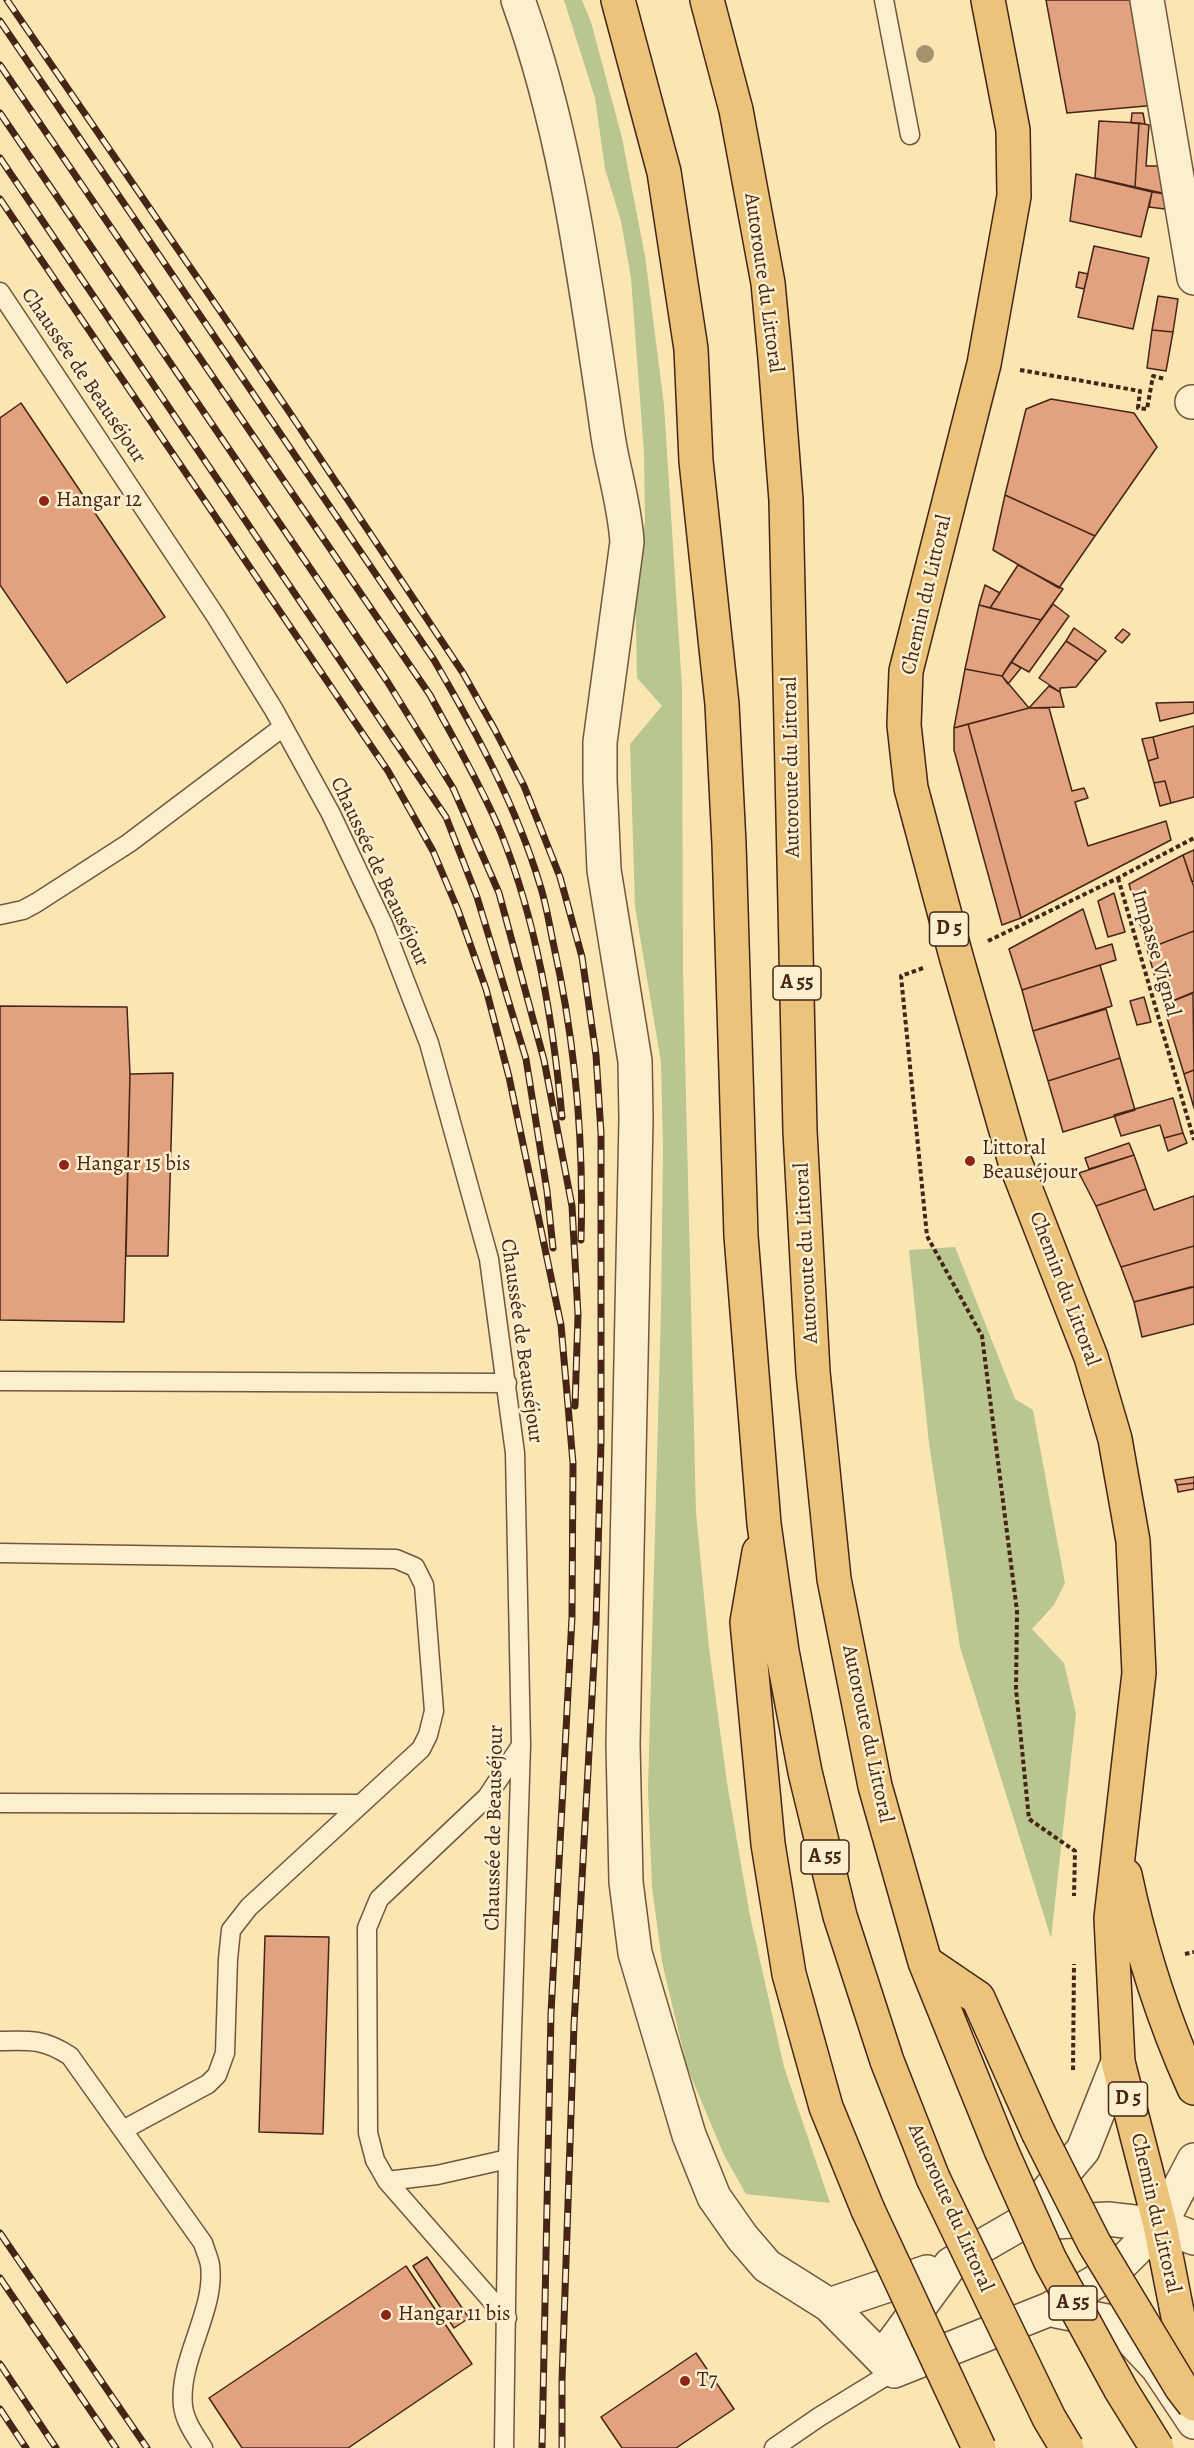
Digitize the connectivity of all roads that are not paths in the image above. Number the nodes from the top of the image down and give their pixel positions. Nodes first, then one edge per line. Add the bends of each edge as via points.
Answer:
1 (518, 0) edge
2 (618, 0) edge
3 (706, 0) edge
4 (884, 0) edge
5 (988, 0) edge
6 (1147, 0) edge
7 (910, 135) dead end
8 (1194, 278) edge
9 (0, 292) edge
10 (283, 727) junction
11 (0, 915) edge
12 (0, 1381) edge
13 (507, 1383) junction
14 (764, 1524) junction
15 (0, 1553) edge
16 (521, 1745) junction
17 (0, 1803) edge
18 (360, 1804) junction
19 (1120, 1850) junction
20 (925, 1962) junction
21 (0, 2041) edge
22 (1118, 2062) junction
23 (1194, 2088) edge
24 (123, 2130) junction
25 (508, 2159) junction
26 (1194, 2160) edge
27 (387, 2181) junction
28 (1020, 2224) junction
29 (1160, 2225) junction
30 (1194, 2238) edge
31 (951, 2264) junction
32 (829, 2305) junction
33 (1050, 2309) junction
34 (507, 2318) junction
35 (888, 2364) junction
36 (1194, 2398) edge
37 (1194, 2404) edge
38 (1194, 2422) edge
39 (203, 2448) edge
40 (504, 2448) edge
41 (774, 2448) edge
42 (979, 2448) edge
43 (1068, 2448) edge
44 (1157, 2448) edge

1 - 32 street via 537,52 561,147 627,532 600,742 600,780 604,870 635,1061 623,1744 626,1882 635,1953 689,2135 714,2197 766,2266
2 - 14 main road, Autoroute du Littoral / A 55 via 664,172 691,349 696,461 722,704 741,1236
3 - 20 main road, Autoroute du Littoral / A 55 via 736,110 768,283 776,358 786,500 800,1131 813,1372 834,1579 875,1786
4 - 7 lane
5 - 19 main road, Chemin du Littoral / D 5 via 1013,130 1014,196 984,364 906,671 904,725 912,788 1016,1162 1090,1357 1115,1439 1133,1541 1139,1673
6 - 8 street
9 - 10 lane, Chaussée de Beauséjour via 215,615
10 - 11 lane via 129,843 36,903
10 - 13 lane, Chaussée de Beauséjour via 331,814 383,924 429,1044 489,1259
12 - 13 lane
13 - 16 lane, Chaussée de Beauséjour via 515,1453
14 - 42 main road, bridge via 747,1622 768,1844 789,1974 826,2107 868,2210
14 - 43 main road, Autoroute du Littoral / A 55, bridge via 805,1772 840,1916 887,2061 933,2178 1044,2408
15 - 18 lane via 396,1559 415,1567 424,1585 434,1711 421,1749
16 - 25 lane, Chaussée de Beauséjour
16 - 27 lane via 487,1797 379,1899 367,1928 368,2133 375,2160
17 - 18 lane
18 - 24 lane via 249,1907 231,1930 225,2053 217,2075 208,2084
19 - 22 main road, Chemin du Littoral / D 5 via 1111,1918
19 - 23 main road, Chemin du Littoral / D 5 via 1137,1934 1171,2037
20 - 37 main road, bridge via 978,1998 1038,2132 1094,2243
20 - 44 main road, Autoroute du Littoral / A 55, bridge via 1050,2260 1121,2391
21 - 24 lane via 36,2040 70,2056
22 - 28 street via 1083,2150
22 - 29 main road, Chemin du Littoral / D 5
24 - 39 lane via 203,2243 210,2263 211,2283 184,2384 183,2407
25 - 27 lane via 437,2175
25 - 34 lane, Chaussée de Beauséjour
26 - 29 street
27 - 34 lane
28 - 29 street via 1108,2219
28 - 31 street
29 - 30 street
29 - 33 street via 1115,2268
29 - 36 main road, Chemin du Littoral / D 5
31 - 32 street
31 - 35 street
32 - 35 street
33 - 35 street
33 - 38 street via 1116,2323 1158,2368
34 - 40 lane, Chaussée de Beauséjour
35 - 41 lane

